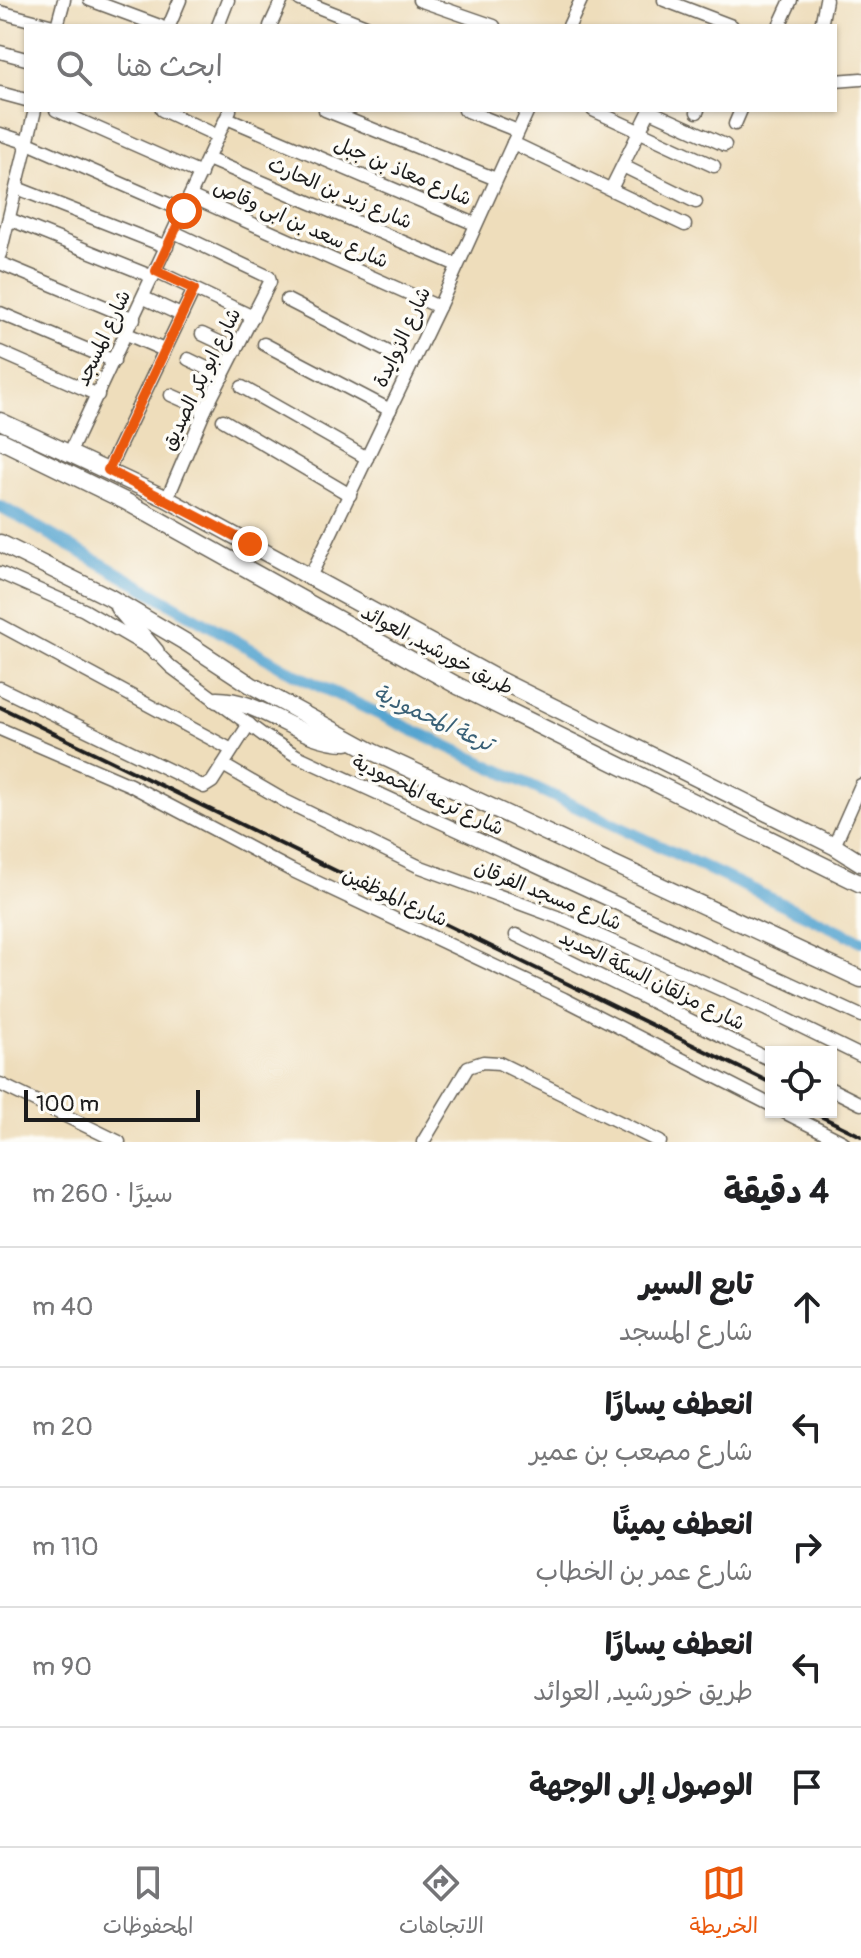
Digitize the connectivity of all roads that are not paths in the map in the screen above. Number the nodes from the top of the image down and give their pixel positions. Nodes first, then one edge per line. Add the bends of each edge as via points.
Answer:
1 (64, 0) edge
2 (90, 0) edge
3 (134, 0) edge
4 (180, 0) edge
5 (228, 0) edge
6 (282, 0) edge
7 (300, 0) edge
8 (419, 0) edge
9 (581, 0) edge
10 (664, 0) edge
11 (826, 0) edge
12 (789, 1) edge
13 (0, 12) edge
14 (128, 13) junction
15 (570, 23) edge
16 (47, 24) edge
17 (56, 24) edge
18 (155, 24) edge
19 (170, 24) edge
20 (219, 24) edge
21 (271, 24) edge
22 (361, 24) edge
23 (488, 24) edge
24 (727, 24) edge
25 (780, 24) edge
26 (821, 24) edge
27 (0, 52) edge
28 (24, 58) edge
29 (861, 71) edge
30 (860, 79) edge
31 (837, 81) edge
32 (0, 93) edge
33 (24, 99) edge
34 (35, 112) edge
35 (61, 112) edge
36 (166, 112) edge
37 (330, 112) edge
38 (469, 112) edge
39 (527, 112) edge
40 (597, 112) edge
41 (649, 112) edge
42 (654, 112) edge
43 (740, 112) edge
44 (229, 114) edge
45 (735, 124) dead end
46 (639, 131) junction
47 (0, 134) edge
48 (218, 136) junction
49 (515, 137) junction
50 (28, 143) junction
51 (725, 145) dead end
52 (208, 159) junction
53 (623, 166) junction
54 (714, 166) dead end
55 (201, 174) junction
56 (496, 179) junction
57 (17, 188) junction
58 (611, 189) junction
59 (190, 196) junction
60 (696, 202) dead end
61 (184, 211) junction
62 (9, 219) junction
63 (475, 224) junction
64 (685, 225) dead end
65 (174, 232) junction
66 (167, 247) junction
67 (0, 254) edge
68 (0, 263) edge
69 (457, 265) junction
70 (155, 274) junction
71 (194, 289) junction
72 (144, 298) junction
73 (287, 300) dead end
74 (439, 307) junction
75 (0, 313) edge
76 (181, 315) junction
77 (253, 317) junction
78 (134, 319) junction
79 (127, 334) junction
80 (202, 334) dead end
81 (264, 344) dead end
82 (164, 350) junction
83 (236, 350) junction
84 (0, 352) edge
85 (188, 359) dead end
86 (114, 361) junction
87 (412, 364) junction
88 (223, 376) junction
89 (242, 387) dead end
90 (98, 395) junction
91 (171, 395) dead end
92 (205, 410) junction
93 (390, 410) junction
94 (223, 420) dead end
95 (0, 421) edge
96 (0, 440) edge
97 (70, 452) junction
98 (367, 458) junction
99 (108, 470) junction
100 (350, 495) junction
101 (167, 499) junction
102 (125, 501) junction
103 (203, 519) junction
104 (0, 543) edge
105 (0, 573) edge
106 (309, 579) junction
107 (109, 597) junction
108 (0, 625) edge
109 (156, 652) junction
110 (0, 688) edge
111 (217, 700) junction
112 (249, 724) junction
113 (0, 729) edge
114 (353, 742) junction
115 (232, 750) junction
116 (223, 765) junction
117 (861, 785) edge
118 (834, 846) junction
119 (861, 863) edge
120 (861, 884) edge
121 (516, 935) dead end
122 (861, 979) edge
123 (861, 1016) edge
124 (861, 1056) edge
125 (765, 1057) edge
126 (0, 1084) edge
127 (837, 1092) edge
128 (765, 1102) edge
129 (861, 1104) edge
130 (796, 1118) edge
131 (119, 1142) edge
132 (423, 1142) edge
133 (660, 1142) edge
134 (843, 1142) edge

1 - 17 street
2 - 14 street
3 - 14 street
4 - 19 street
5 - 20 street
6 - 21 street
7 - 22 street
8 - 23 street
9 - 15 street
10 - 24 street
11 - 26 street
12 - 25 street
13 - 16 street
14 - 18 street
27 - 28 street
29 - 30 street
30 - 31 street
32 - 33 street
34 - 50 street
35 - 55 street
36 - 48 street
37 - 56 street
38 - 49 street
39 - 49 street, شارع الزوايدة
40 - 46 street
41 - 46 street
42 - 51 street
43 - 45 street
44 - 48 street, شارع المسجد
44 - 63 street, شارع معاذ بن جبل
46 - 53 street
46 - 54 street
47 - 50 street
48 - 52 street, شارع المسجد
49 - 56 street, شارع الزوايدة
49 - 58 street
50 - 57 street
50 - 61 street
52 - 55 street, شارع المسجد
52 - 69 street, شارع زيد بن الحارث
53 - 58 street
53 - 60 street
55 - 59 street, شارع المسجد
56 - 63 street, شارع الزوايدة
57 - 62 street
57 - 66 street
58 - 64 street
59 - 61 street, شارع المسجد
59 - 74 street, شارع سعد بن ابى وقاص
61 - 65 street, شارع المسجد
62 - 67 street
62 - 70 street
63 - 69 street, شارع الزوايدة
65 - 66 street, شارع المسجد
65 - 77 street, شارع ابو بكر الصديق via 269,277
66 - 70 street, شارع المسجد
68 - 78 street
69 - 74 street, شارع الزوايدة
70 - 71 street
70 - 72 street, شارع المسجد
71 - 76 street
71 - 77 street
72 - 76 street
72 - 78 street, شارع المسجد
73 - 87 street
74 - 87 street, شارع الزوايدة
75 - 86 street
76 - 82 street
77 - 83 street, شارع ابو بكر الصديق
78 - 79 street, شارع المسجد
79 - 82 street
79 - 86 street, شارع المسجد
80 - 83 street
81 - 93 street
82 - 99 street
83 - 88 street, شارع ابو بكر الصديق
84 - 90 street
85 - 88 street
86 - 90 street, شارع المسجد
87 - 93 street, شارع الزوايدة
88 - 92 street, شارع ابو بكر الصديق
89 - 98 street
90 - 97 street, شارع المسجد
91 - 92 street
92 - 101 street, شارع ابو بكر الصديق
93 - 98 street, شارع الزوايدة
94 - 100 street
95 - 97 main road, طريق خورشيد, العوائد
96 - 102 main road, طريق خورشيد, العوائد
97 - 99 main road, طريق خورشيد, العوائد
98 - 100 street, شارع الزوايدة
99 - 101 main road, طريق خورشيد, العوائد
100 - 106 street, شارع الزوايدة
101 - 103 main road, طريق خورشيد, العوائد
102 - 103 main road
102 - 120 main road, طريق خورشيد, العوائد via 458,686
103 - 106 main road, طريق خورشيد, العوائد
104 - 107 main road
105 - 109 street, شارع ترعه المحمودية via 84,610
106 - 118 main road, طريق خورشيد, العوائد
107 - 109 main road
107 - 114 main road
108 - 115 street
109 - 111 street, شارع ترعه المحمودية
110 - 116 street via 201,786 208,786
111 - 112 street, شارع ترعه المحمودية
111 - 114 main road via 241,702 316,737
112 - 115 street
112 - 123 street, شارع ترعه المحمودية via 297,756
113 - 128 street, شارع الموظفين via 130,785 291,870 564,999
114 - 122 main road
115 - 116 street
116 - 124 street, شارع مسجد الفرقان via 418,866 557,917
117 - 118 street
118 - 119 main road, طريق خورشيد, العوائد
121 - 125 street, شارع مزلقان السكة الحديد
126 - 131 street
127 - 129 street
130 - 134 street
132 - 133 street via 468,1067 491,1062

